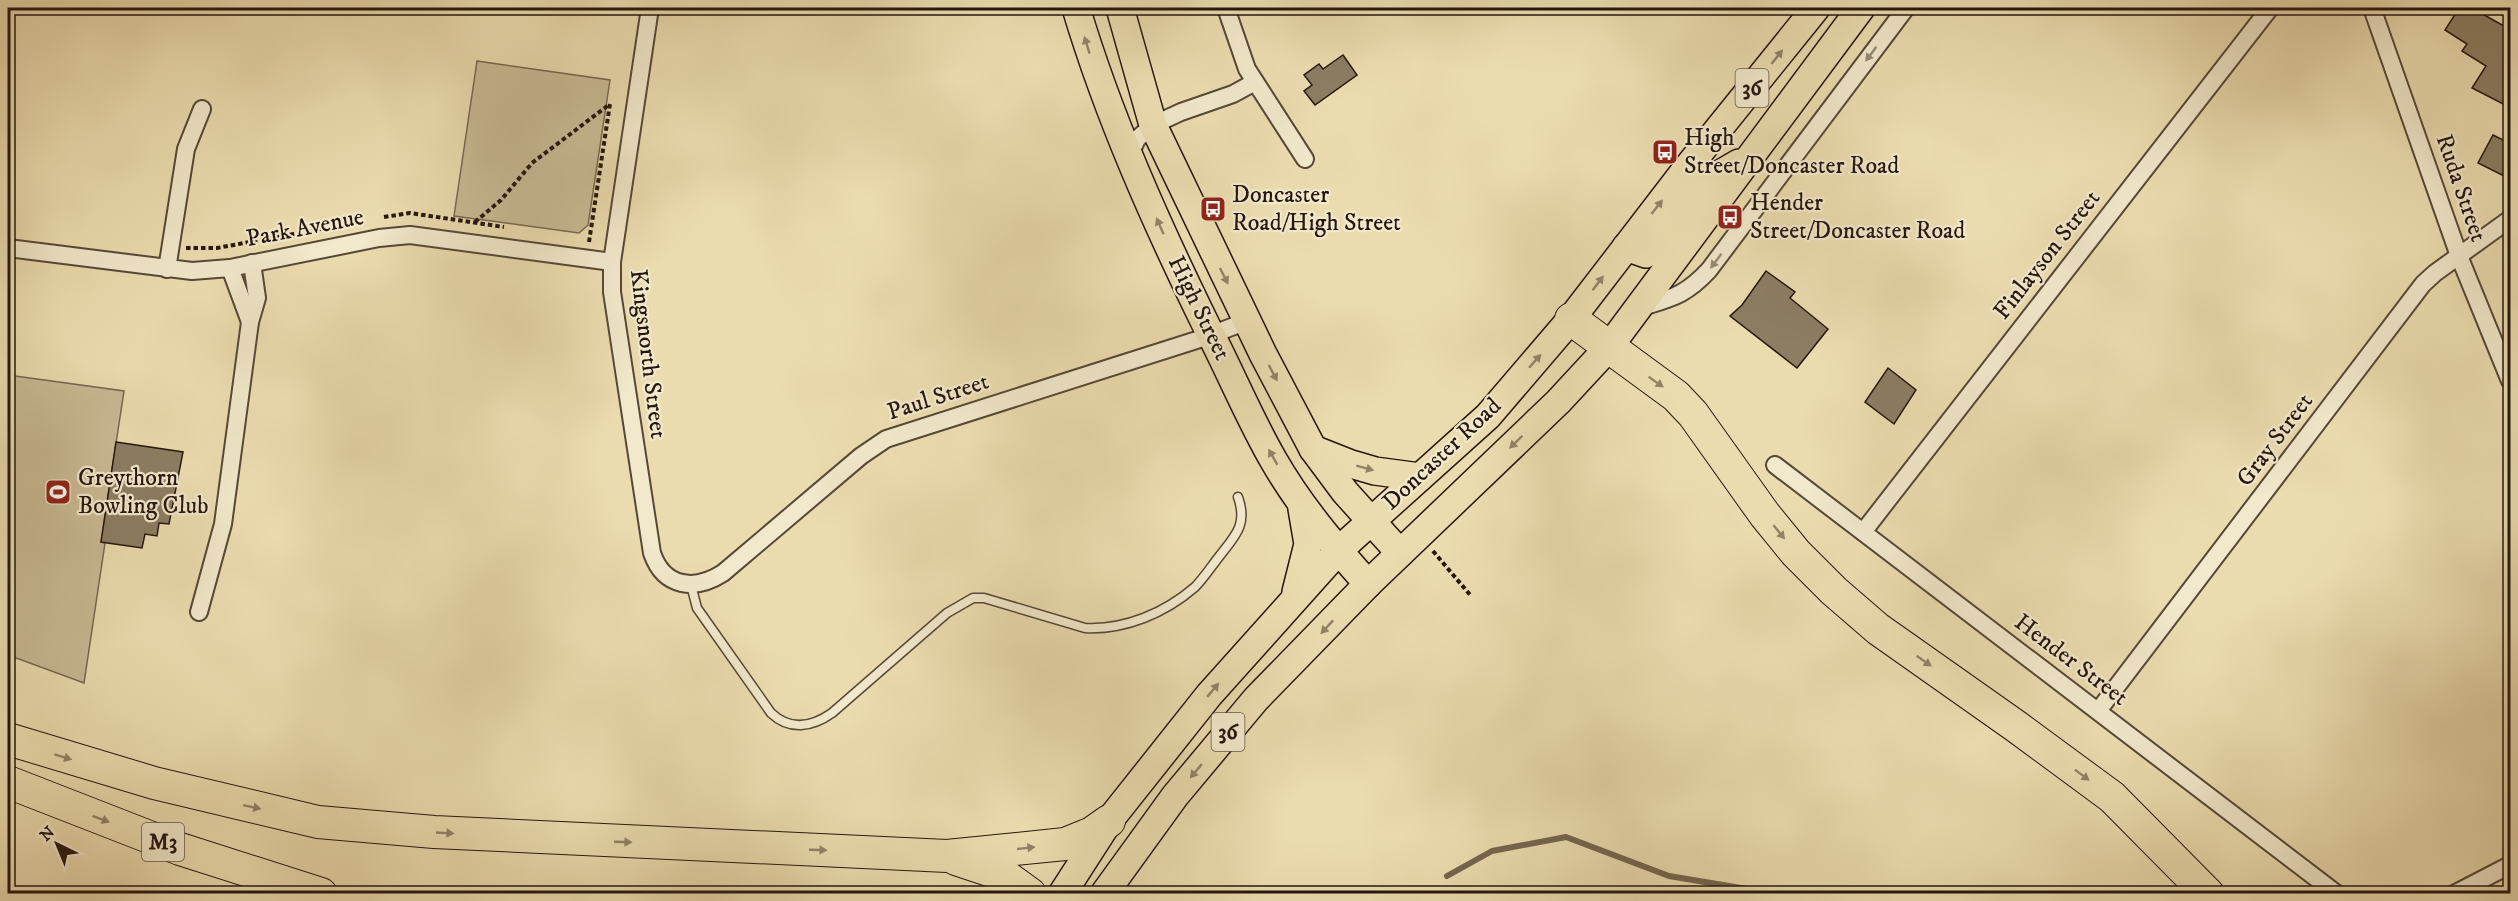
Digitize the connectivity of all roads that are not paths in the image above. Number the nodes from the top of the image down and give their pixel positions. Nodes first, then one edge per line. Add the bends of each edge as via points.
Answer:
1 (650, 8) edge
2 (1076, 8) edge
3 (1120, 8) edge
4 (1226, 8) edge
5 (1816, 8) edge
6 (1861, 8) edge
7 (1906, 8) edge
8 (2270, 8) edge
9 (2372, 8) edge
10 (1254, 82) junction
11 (202, 110) dead end
12 (1153, 125) junction
13 (1129, 157) junction
14 (1748, 158) junction
15 (1305, 159) dead end
16 (2511, 219) edge
17 (1626, 247) junction
18 (8, 248) edge
19 (2459, 256) junction
20 (612, 262) junction
21 (252, 263) junction
22 (230, 268) junction
23 (167, 269) junction
24 (1637, 308) junction
25 (1571, 320) junction
26 (1247, 321) junction
27 (250, 322) junction
28 (1212, 335) junction
29 (1609, 347) junction
30 (2511, 381) edge
31 (1313, 449) junction
32 (1775, 465) dead end
33 (1420, 477) junction
34 (1238, 497) dead end
35 (1300, 501) junction
36 (1370, 520) junction
37 (1863, 532) junction
38 (1338, 551) junction
39 (1400, 553) junction
40 (687, 584) junction
41 (1368, 584) junction
42 (1295, 596) junction
43 (199, 612) dead end
44 (2098, 711) junction
45 (8, 739) edge
46 (8, 782) edge
47 (1109, 821) junction
48 (947, 856) junction
49 (2511, 865) edge
50 (321, 894) edge
51 (1030, 894) edge
52 (1062, 894) edge
53 (1104, 894) edge
54 (2208, 894) edge
55 (2337, 894) edge
56 (2454, 894) edge

1 - 20 street, Kingsnorth Street
13 -> 2 main road, High Street
3 - 12 main road, High Street
4 - 10 street
17 -> 5 main road, Doncaster Road / 36
6 - 14 main road, Doncaster Road / 36
7 -> 24 street via 1695,286 1681,295
8 - 37 street, Finlayson Street
9 - 19 street, Ruda Street
10 - 12 street
10 - 15 street
11 - 23 street via 184,157
12 - 13 street via 1137,139
12 -> 26 main road, High Street
28 -> 13 main road, High Street
14 - 17 main road via 1698,187 1646,254
14 - 24 main road, Doncaster Road / 36
16 - 19 street, Gray Street
25 -> 17 main road, Doncaster Road / 36
18 - 23 street, Park Avenue
19 - 30 street, Ruda Street
19 - 44 street, Gray Street via 2423,284
20 - 21 street, Park Avenue via 410,235
20 - 40 street, Kingsnorth Street via 615,321 652,553 666,575
21 - 22 street, Park Avenue
21 - 27 street via 256,298
22 - 23 street, Park Avenue
22 - 27 street
24 - 29 main road, Doncaster Road / 36
25 - 29 highway
33 -> 25 main road, Doncaster Road / 36 via 1488,416
26 - 28 street, Paul Street
26 -> 31 main road, High Street
27 - 43 street via 223,524
35 -> 28 main road, High Street via 1274,461
28 - 40 street, Paul Street via 886,440 861,456 723,573 703,583
29 -> 39 main road, Doncaster Road / 36 via 1558,402
29 -> 54 highway via 1676,396 1693,414 1765,515 1833,591 1878,629 2112,797
31 -> 33 main road via 1375,471
31 - 36 main road, High Street
32 - 37 street, Hender Street
33 - 36 main road, Doncaster Road / 36
34 - 40 lane via 1242,524 1219,557 1195,586 1141,620 1102,629 1085,628 973,598 947,613 832,713 811,724 790,726 771,713 697,608
35 - 38 main road, High Street
35 - 42 main road via 1308,544
36 - 38 main road, Doncaster Road / 36
36 - 39 main road, High Street
37 - 44 street, Hender Street
38 - 41 main road, High Street
38 - 42 main road, Doncaster Road / 36
39 - 41 main road, Doncaster Road / 36
41 -> 53 main road, Doncaster Road / 36 via 1256,699 1175,796
47 -> 42 main road, Doncaster Road / 36 via 1209,695
44 - 55 street, Hender Street
45 -> 48 highway via 154,783 318,822 446,833
46 -> 50 highway, M3 via 180,849
48 -> 47 highway via 1065,844
47 - 52 main road, Doncaster Road / 36
48 - 51 highway via 1004,875
49 - 56 street

